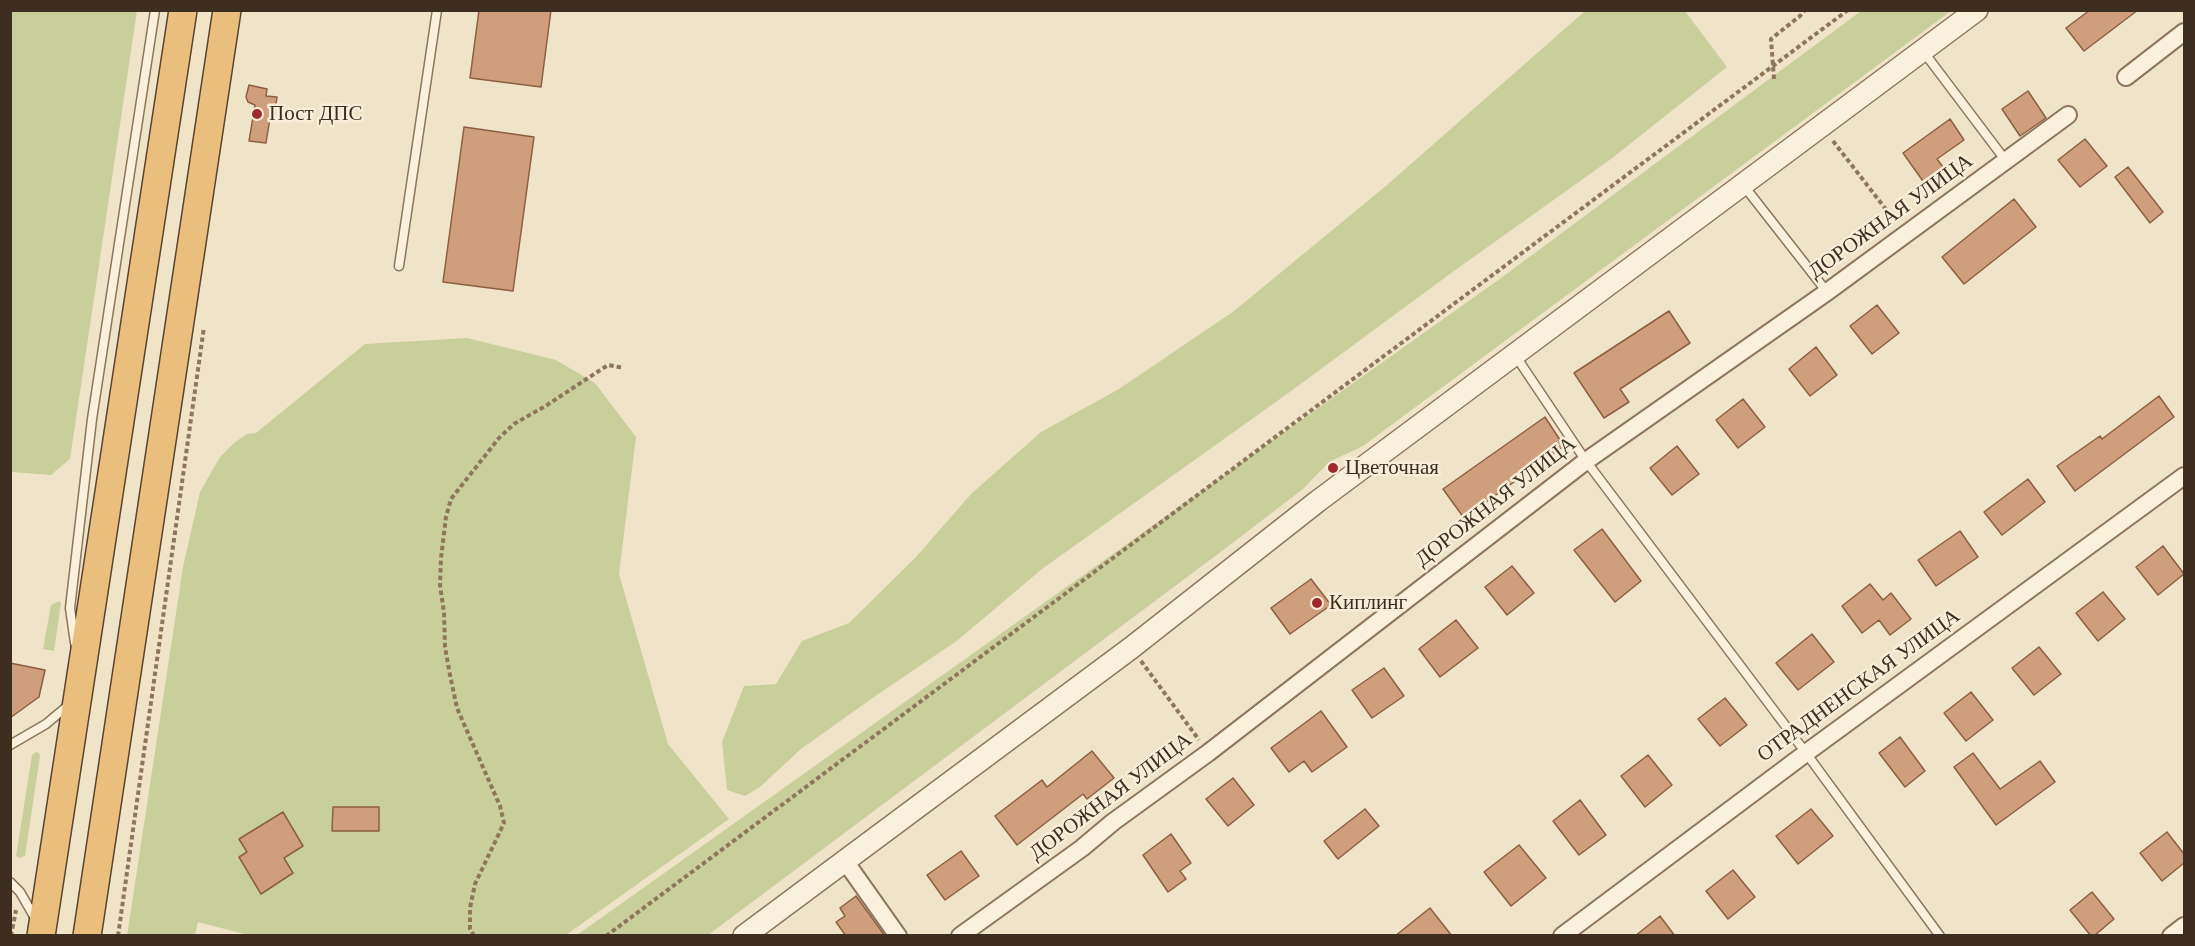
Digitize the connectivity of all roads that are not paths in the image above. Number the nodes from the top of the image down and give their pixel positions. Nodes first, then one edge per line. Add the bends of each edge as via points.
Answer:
1 (155, 10) edge
2 (183, 10) edge
3 (227, 10) edge
4 (437, 10) edge
5 (1977, 10) edge
6 (2184, 32) edge
7 (1923, 51) junction
8 (2126, 77) dead end
9 (2068, 115) dead end
10 (2006, 161) junction
11 (1743, 185) junction
12 (399, 266) dead end
13 (1827, 292) junction
14 (1515, 355) junction
15 (1586, 461) junction
16 (2184, 476) edge
17 (80, 689) junction
18 (10, 746) edge
19 (1806, 753) junction
20 (845, 861) junction
21 (10, 882) edge
22 (2184, 926) edge
23 (41, 933) edge
24 (87, 936) edge
25 (744, 936) edge
26 (898, 936) edge
27 (960, 936) edge
28 (1562, 936) edge
29 (1940, 936) edge
30 (2171, 936) edge

1 - 17 lane via 92,418 70,608
2 - 17 highway
3 - 24 highway
4 - 12 lane
5 - 7 street
6 - 8 street
7 - 10 lane
7 - 11 street
9 - 10 street, ДОРОЖНАЯ УЛИЦА
10 - 13 street, ДОРОЖНАЯ УЛИЦА
11 - 13 lane
11 - 14 street
13 - 15 street, ДОРОЖНАЯ УЛИЦА
14 - 15 lane
14 - 20 street
15 - 19 lane
15 - 27 street, ДОРОЖНАЯ УЛИЦА via 1208,753
16 - 19 street, ОТРАДНЕНСКАЯ УЛИЦА
17 - 18 lane via 46,724
17 - 23 highway
19 - 28 street, ОТРАДНЕНСКАЯ УЛИЦА
19 - 29 lane
20 - 25 street
20 - 26 street
21 - 23 lane via 28,905
22 - 30 street

